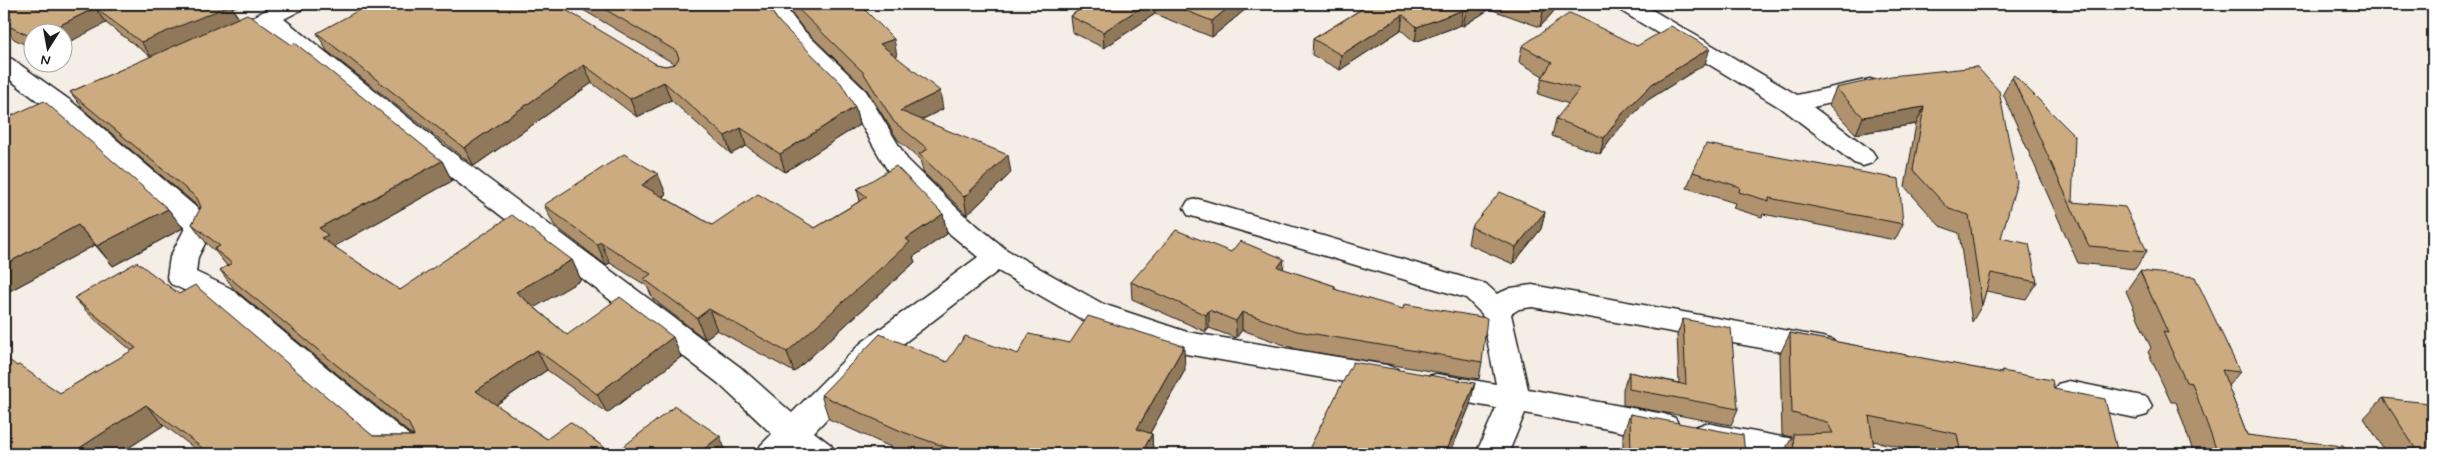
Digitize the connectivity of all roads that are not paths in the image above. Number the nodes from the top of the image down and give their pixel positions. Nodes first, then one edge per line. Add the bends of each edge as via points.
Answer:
1 (295, 4) edge
2 (771, 4) edge
3 (1626, 4) edge
4 (270, 19) junction
5 (234, 34) edge
6 (4, 64) edge
7 (1889, 83) edge
8 (89, 95) edge
9 (1793, 104) junction
10 (62, 107) junction
11 (37, 119) edge
12 (1863, 157) dead end
13 (1198, 208) dead end
14 (997, 257) junction
15 (1496, 310) junction
16 (1844, 352) edge
17 (2039, 388) edge
18 (1515, 399) junction
19 (2136, 406) dead end
20 (782, 444) edge
21 (410, 454) edge
22 (820, 454) edge
23 (1492, 454) edge
24 (1804, 454) edge

1 - 4 street
2 - 14 street via 793,33 856,96 897,165 953,220
3 - 9 street
4 - 5 street
4 - 20 street via 435,152 729,375
6 - 10 street
7 - 9 street
8 - 10 street
9 - 12 street
10 - 11 street
10 - 21 street via 200,226 184,257 181,277 220,295
13 - 15 street via 1476,291
14 - 18 street via 1093,312 1186,343
14 - 20 street via 872,351
15 - 16 street via 1511,299 1532,296
15 - 18 street
17 - 19 street
18 - 23 street
18 - 24 street
20 - 22 street

